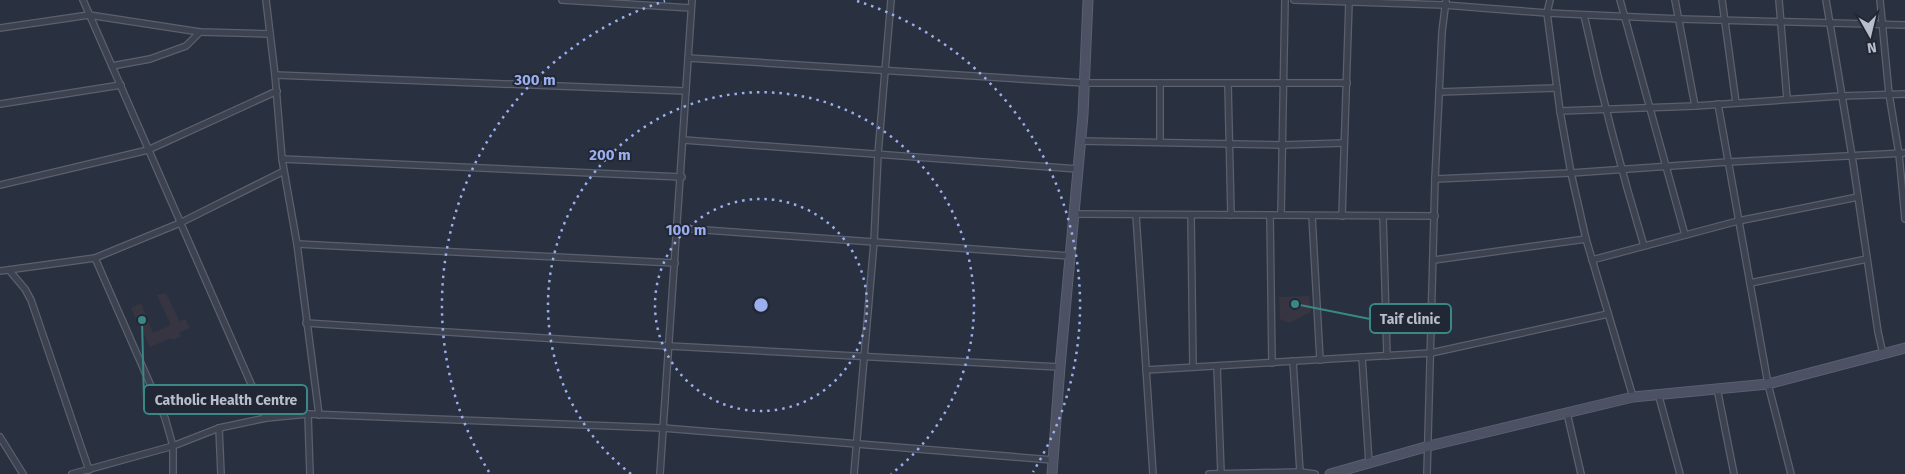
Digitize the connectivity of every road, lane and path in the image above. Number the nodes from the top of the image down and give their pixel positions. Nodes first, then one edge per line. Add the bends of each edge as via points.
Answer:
1 (83, 0) edge
2 (266, 0) edge
3 (562, 0) edge
4 (692, 0) edge
5 (891, 0) edge
6 (1088, 0) edge
7 (1285, 0) edge
8 (1294, 0) edge
9 (1550, 0) edge
10 (1620, 0) edge
11 (1675, 0) edge
12 (1722, 0) edge
13 (1779, 0) edge
14 (1826, 0) edge
15 (1880, 0) edge
16 (1350, 2) junction
17 (1445, 2) edge
18 (691, 8) junction
19 (1547, 13) junction
20 (89, 15) junction
21 (1584, 15) junction
22 (1625, 16) junction
23 (1680, 20) junction
24 (1726, 20) junction
25 (1782, 22) junction
26 (1831, 23) junction
27 (1882, 23) junction
28 (1905, 25) edge
29 (0, 28) edge
30 (200, 32) junction
31 (270, 34) junction
32 (688, 58) junction
33 (112, 66) junction
34 (885, 70) junction
35 (275, 75) junction
36 (1084, 82) junction
37 (1160, 83) junction
38 (1346, 83) junction
39 (1228, 84) junction
40 (1283, 84) junction
41 (121, 85) junction
42 (1557, 88) junction
43 (277, 91) junction
44 (686, 91) junction
45 (1439, 92) junction
46 (1889, 94) junction
47 (1905, 94) edge
48 (1841, 96) junction
49 (1787, 99) junction
50 (1736, 103) junction
51 (0, 104) edge
52 (1718, 104) junction
53 (1695, 106) junction
54 (1650, 107) junction
55 (1605, 109) junction
56 (1560, 111) junction
57 (684, 140) junction
58 (1080, 141) junction
59 (1160, 142) junction
60 (1344, 143) junction
61 (1228, 144) junction
62 (1282, 145) junction
63 (148, 150) junction
64 (878, 154) junction
65 (1902, 154) edge
66 (1852, 156) junction
67 (282, 159) junction
68 (1728, 162) junction
69 (1666, 167) junction
70 (1078, 169) junction
71 (1621, 170) junction
72 (284, 171) junction
73 (1571, 174) junction
74 (682, 176) junction
75 (1436, 179) junction
76 (0, 185) edge
77 (1858, 197) junction
78 (1074, 214) junction
79 (1136, 214) junction
80 (1191, 215) junction
81 (1231, 215) junction
82 (1270, 215) junction
83 (1281, 215) junction
84 (1312, 216) junction
85 (1342, 216) junction
86 (1383, 216) junction
87 (1435, 216) junction
88 (1905, 219) edge
89 (1738, 221) junction
90 (180, 223) junction
91 (678, 228) junction
92 (1685, 235) junction
93 (1586, 239) junction
94 (874, 242) junction
95 (297, 244) junction
96 (1644, 246) junction
97 (1070, 256) junction
98 (95, 258) junction
99 (1867, 259) junction
100 (1434, 260) junction
101 (1592, 260) junction
102 (676, 263) junction
103 (9, 270) junction
104 (0, 271) edge
105 (1750, 283) junction
106 (1608, 314) junction
107 (306, 323) junction
108 (669, 346) junction
109 (1905, 348) edge
110 (1431, 353) junction
111 (1883, 354) junction
112 (1387, 356) junction
113 (865, 357) junction
114 (1362, 357) junction
115 (1320, 360) junction
116 (1294, 361) junction
117 (1272, 363) junction
118 (1217, 366) junction
119 (1060, 367) junction
120 (1193, 368) junction
121 (1146, 370) junction
122 (1768, 384) junction
123 (1717, 388) junction
124 (1658, 393) junction
125 (1633, 397) junction
126 (1567, 413) junction
127 (308, 414) junction
128 (319, 415) junction
129 (266, 418) junction
130 (219, 428) junction
131 (664, 428) junction
132 (0, 436) edge
133 (857, 444) junction
134 (173, 446) junction
135 (1429, 446) junction
136 (1054, 460) junction
137 (1369, 463) junction
138 (89, 470) junction
139 (1300, 472) junction
140 (1221, 473) edge
141 (23, 474) edge
142 (72, 474) edge
143 (172, 474) edge
144 (221, 474) edge
145 (310, 474) edge
146 (660, 474) edge
147 (854, 474) edge
148 (1052, 474) edge
149 (1153, 474) edge
150 (1209, 474) edge
151 (1315, 474) edge
152 (1330, 474) edge
153 (1426, 474) edge
154 (1581, 474) edge
155 (1680, 474) edge
156 (1734, 474) edge
157 (1791, 474) edge

1 - 20 street
2 - 31 street
3 - 18 street
4 - 18 street
5 - 34 street
6 - 36 street
7 - 40 street
8 - 16 street
9 - 19 street
10 - 22 street
11 - 23 street
12 - 24 street
13 - 25 street
14 - 26 street
15 - 27 street
16 - 17 street
16 - 38 street
17 - 19 street
17 - 45 street
18 - 32 street
19 - 21 street
19 - 42 street
20 - 29 street
20 - 30 street
20 - 33 street
21 - 22 street
21 - 55 street
22 - 23 street
22 - 54 street
23 - 24 street
23 - 53 street
24 - 25 street
24 - 50 street
25 - 26 street
25 - 49 street
26 - 27 street
26 - 48 street
27 - 28 street
27 - 46 street
30 - 31 street
30 - 33 street via 186,46 150,59
31 - 35 street
32 - 34 street
32 - 44 street
33 - 41 street
34 - 36 street
34 - 64 street
35 - 43 street
35 - 44 street
36 - 37 street
36 - 58 street
37 - 39 street
37 - 59 street
38 - 40 street
38 - 60 street
39 - 40 street
39 - 61 street
40 - 62 street
41 - 51 street
41 - 63 street
42 - 45 street
42 - 56 street
43 - 63 street
43 - 67 street
44 - 57 street
45 - 75 street
46 - 47 street
46 - 48 street
46 - 65 street
48 - 49 street
48 - 66 street
49 - 50 street
50 - 52 street
52 - 53 street
52 - 68 street
53 - 54 street
54 - 55 street
54 - 69 street
55 - 56 street
55 - 71 street
56 - 73 street
57 - 64 street
57 - 74 street
58 - 59 street
58 - 70 street
59 - 61 street
60 - 62 street
60 - 85 street
61 - 62 street
61 - 81 street
62 - 83 street
63 - 76 street
63 - 90 street
64 - 70 street
64 - 94 street
65 - 66 street
65 - 88 street
66 - 68 street
66 - 77 street
67 - 72 street
67 - 74 street
68 - 69 street
68 - 89 street
69 - 71 street
69 - 92 street
70 - 78 street
71 - 73 street
71 - 96 street
72 - 90 street
72 - 95 street
73 - 75 street
73 - 93 street
74 - 91 street
75 - 87 street
77 - 89 street
77 - 99 street
78 - 79 street
78 - 97 street
79 - 80 street
79 - 121 street
80 - 81 street
80 - 120 street
81 - 82 street
82 - 83 street
82 - 117 street
83 - 84 street
84 - 85 street
84 - 115 street
85 - 86 street
86 - 87 street
86 - 112 street
87 - 100 street
89 - 92 street
89 - 105 street
90 - 98 street
90 - 129 street
91 - 94 street
91 - 102 street
92 - 96 street
93 - 100 street
93 - 101 street
94 - 97 street
94 - 113 street
95 - 102 street
95 - 107 street
96 - 101 street
97 - 119 street
98 - 103 street
98 - 134 street via 165,418
99 - 105 street
99 - 111 street
100 - 110 street
101 - 106 street
102 - 108 street
103 - 104 street
103 - 138 street via 31,300
105 - 122 street
106 - 110 street
106 - 125 street
107 - 108 street
107 - 128 street
108 - 113 street
108 - 131 street
109 - 111 street
110 - 112 street
110 - 135 street
111 - 122 street
112 - 114 street
113 - 119 street
113 - 133 street
114 - 115 street
114 - 137 street
115 - 116 street
116 - 117 street
116 - 139 street
117 - 118 street
118 - 120 street
118 - 140 street
119 - 136 street
120 - 121 street
121 - 149 street
122 - 123 street
122 - 157 street
123 - 124 street
123 - 156 street
124 - 125 street
124 - 155 street
125 - 126 street
126 - 135 street
126 - 154 street
127 - 128 street
127 - 129 street
127 - 145 street
128 - 131 street
129 - 130 street
130 - 134 street
130 - 144 street
131 - 133 street
131 - 146 street
132 - 141 street
133 - 136 street
133 - 147 street
134 - 138 street
134 - 143 street
135 - 137 street
135 - 153 street
136 - 148 street
137 - 152 street
138 - 142 street
139 - 140 street
139 - 151 street
140 - 150 street

